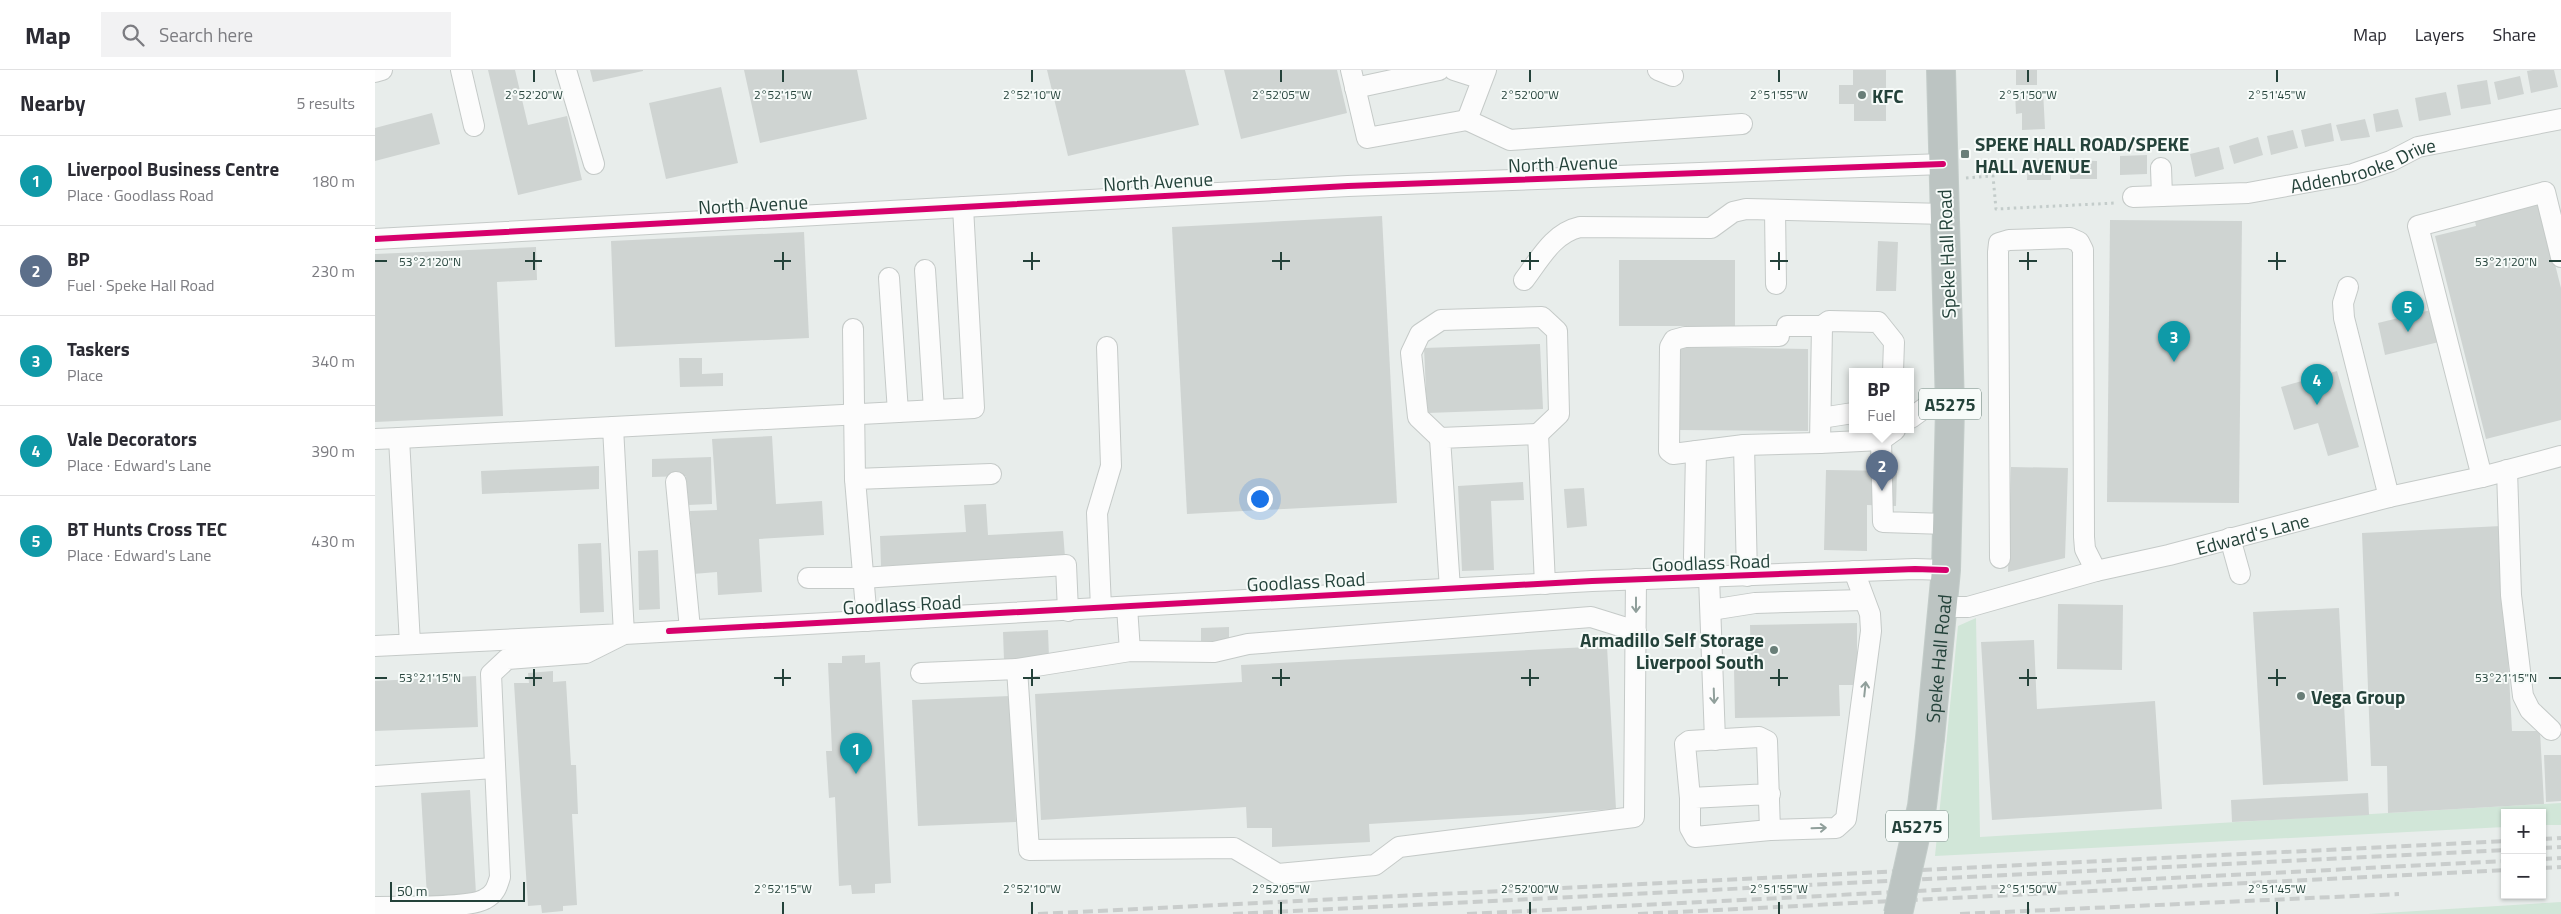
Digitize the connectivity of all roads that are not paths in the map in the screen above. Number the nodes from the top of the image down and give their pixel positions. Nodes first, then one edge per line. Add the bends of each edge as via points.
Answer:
1 (382, 70) edge
2 (461, 70) edge
3 (566, 70) edge
4 (1439, 70) edge
5 (1454, 70) edge
6 (1941, 70) edge
7 (375, 72) edge
8 (1484, 75) edge
9 (1353, 79) edge
10 (2561, 119) edge
11 (1467, 120) junction
12 (1742, 124) dead end
13 (475, 126) dead end
14 (594, 164) dead end
15 (2161, 168) dead end
16 (1943, 172) junction
17 (2162, 196) junction
18 (2133, 197) road end
19 (963, 207) junction
20 (1775, 210) junction
21 (1945, 214) junction
22 (375, 239) edge
23 (2561, 258) edge
24 (925, 270) dead end
25 (889, 278) dead end
26 (1524, 280) dead end
27 (1776, 284) dead end
28 (2348, 288) dead end
29 (1822, 326) junction
30 (853, 329) dead end
31 (1107, 347) dead end
32 (1893, 368) edge
33 (1950, 408) junction
34 (933, 410) junction
35 (898, 412) junction
36 (854, 414) junction
37 (1849, 414) edge
38 (1914, 416) edge
39 (1821, 418) junction
40 (613, 427) junction
41 (1538, 434) junction
42 (1888, 435) edge
43 (399, 438) junction
44 (1440, 438) junction
45 (375, 439) edge
46 (1820, 443) junction
47 (1744, 445) junction
48 (1695, 451) junction
49 (2561, 456) edge
50 (2507, 470) junction
51 (991, 474) dead end
52 (2482, 478) junction
53 (855, 479) junction
54 (676, 482) dead end
55 (2389, 497) junction
56 (1946, 524) junction
57 (2230, 538) junction
58 (1694, 558) dead end
59 (2000, 558) dead end
60 (1946, 570) junction
61 (1854, 571) junction
62 (2096, 571) junction
63 (2240, 574) dead end
64 (1747, 576) junction
65 (1709, 577) junction
66 (808, 578) dead end
67 (862, 578) junction
68 (1636, 579) junction
69 (1545, 584) junction
70 (1450, 589) junction
71 (1864, 600) junction
72 (1127, 607) junction
73 (1943, 607) junction
74 (1101, 608) junction
75 (1711, 610) junction
76 (1067, 611) junction
77 (867, 621) junction
78 (690, 630) junction
79 (1636, 631) junction
80 (624, 634) junction
81 (410, 644) junction
82 (375, 646) edge
83 (1129, 651) junction
84 (1017, 669) junction
85 (921, 673) dead end
86 (2551, 730) dead end
87 (1715, 740) junction
88 (494, 768) junction
89 (375, 776) edge
90 (1770, 794) junction
91 (1690, 798) junction
92 (1770, 830) junction
93 (375, 907) edge
94 (1898, 914) edge

1 - 7 street
2 - 13 street
3 - 14 street
4 - 9 street
5 - 8 street
6 - 16 highway, Speke Hall Road / A5275
8 - 11 street
9 - 11 street via 1367,138
10 - 17 street, Addenbrooke Drive via 2418,147 2391,161 2353,174 2248,193
11 - 12 street via 1509,140
15 - 17 street
16 - 19 street, North Avenue via 1348,186
16 - 21 highway, Speke Hall Road / A5275
17 - 18 street, Addenbrooke Drive
19 - 22 street, North Avenue
19 - 34 street via 973,408
20 - 21 street
20 - 26 street via 1733,212 1711,228 1580,227 1566,230 1555,239
20 - 27 street
21 - 33 highway, Speke Hall Road / A5275
23 - 52 street via 2545,192 2418,226
24 - 34 street
25 - 35 street
28 - 55 street via 2343,303 2344,318
29 - 32 street via 1829,321 1878,322 1894,342
29 - 39 street
29 - 48 street via 1674,340 1669,347 1669,451 1673,454
30 - 36 street
31 - 74 street via 1111,466 1097,514
33 - 38 street via 1926,407
33 - 56 highway, Speke Hall Road / A5275
34 - 35 street
35 - 36 street
36 - 40 street
36 - 53 street
37 - 39 street
39 - 46 street
40 - 43 street
40 - 80 street
41 - 44 street
41 - 44 street via 1559,414 1557,331 1542,317 1441,320 1420,334 1411,353 1417,417
41 - 69 street
42 - 46 street
42 - 56 street via 1883,522
43 - 45 street
43 - 81 street
44 - 70 street
46 - 47 street
47 - 48 street
47 - 64 street
48 - 58 street
49 - 50 street, Edward's Lane
50 - 52 street, Edward's Lane
50 - 86 street via 2511,595 2523,696 2530,710
51 - 53 street
52 - 55 street, Edward's Lane
53 - 67 street
54 - 78 street
55 - 57 street, Edward's Lane
56 - 60 highway, Speke Hall Road / A5275
57 - 62 street, Edward's Lane
57 - 63 street
59 - 62 street via 1999,243 2070,238 2079,242 2083,250 2084,537 2085,549
60 - 61 street, Goodlass Road
60 - 73 highway, Speke Hall Road / A5275
61 - 64 street, Goodlass Road
61 - 71 street
62 - 73 street, Edward's Lane via 1967,607
64 - 65 street, Goodlass Road
65 - 68 street, Goodlass Road
65 - 75 street
66 - 67 street
67 - 76 street via 1066,565
67 - 77 street
68 - 69 street, Goodlass Road
68 -> 79 street
69 - 70 street, Goodlass Road
70 - 72 street, Goodlass Road
71 - 75 street via 1755,603
92 -> 71 street via 1836,828 1846,819 1871,631 1870,614
72 - 74 street, Goodlass Road
72 - 83 street
73 - 94 highway, Speke Hall Road / A5275, bridge via 1922,806
74 - 76 street, Goodlass Road
75 -> 87 street
76 - 77 street, Goodlass Road
77 - 78 street, Goodlass Road
78 - 80 street, Goodlass Road
79 - 83 street via 1591,617 1248,644 1214,652
79 - 84 street via 1634,817 1399,847 1375,865 1278,874 1234,848 1029,850
80 - 81 street, Goodlass Road
80 - 88 street via 586,653 507,659 491,674
81 - 82 street, Goodlass Road
83 - 84 street
84 - 85 street
87 - 90 street via 1759,737 1767,741
87 - 91 street via 1685,744
88 - 89 street
88 - 93 street via 500,877 496,890 484,900 463,904
90 - 91 street
90 - 92 street
91 - 92 street via 1690,828 1695,837

